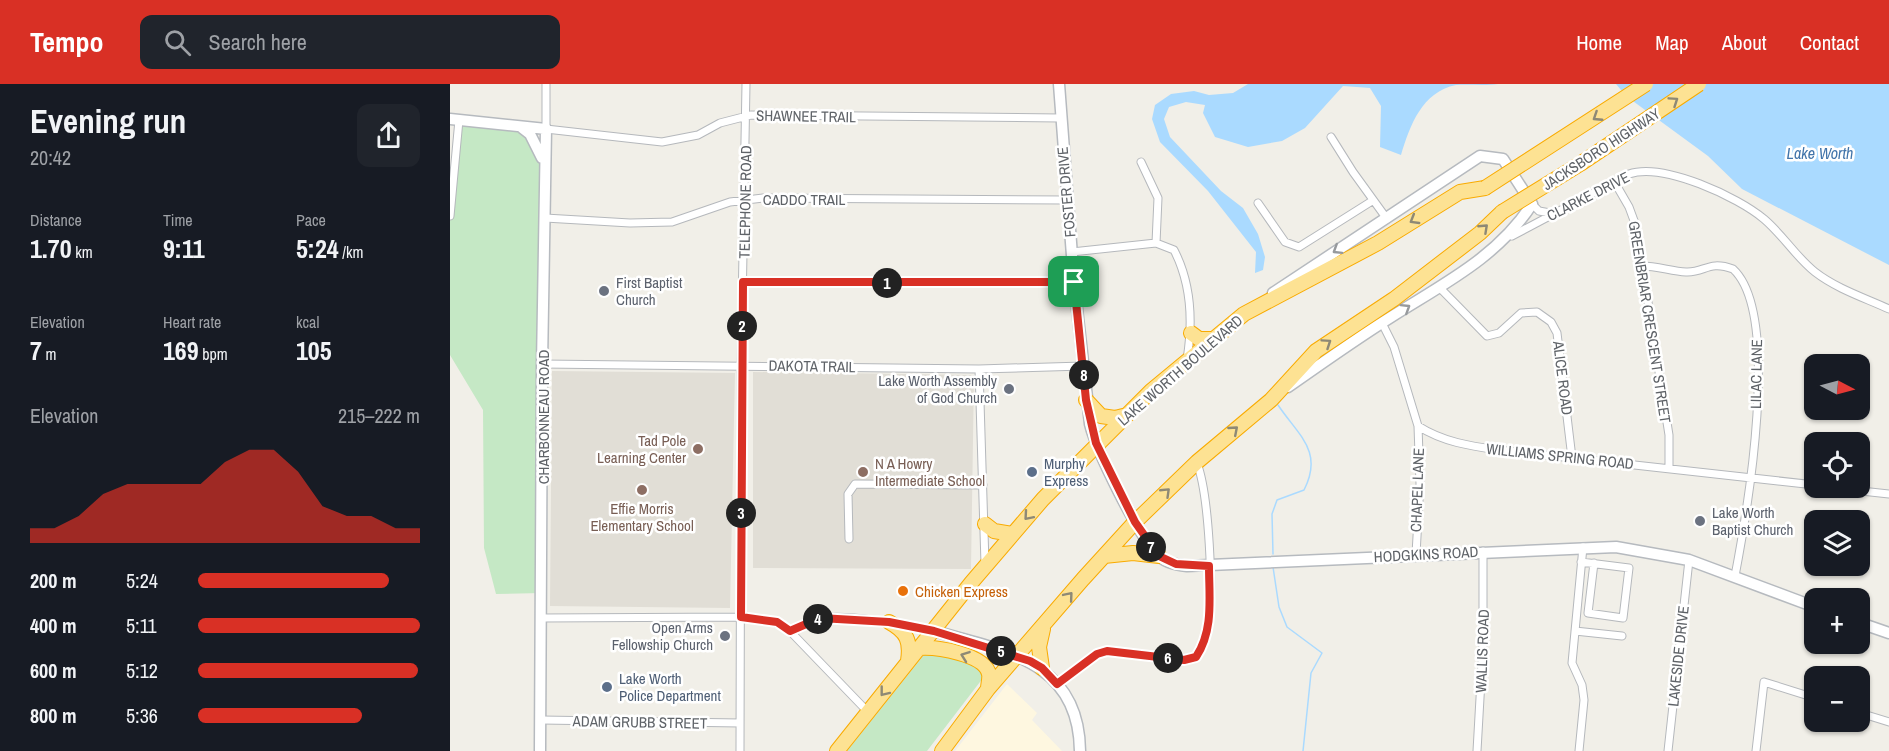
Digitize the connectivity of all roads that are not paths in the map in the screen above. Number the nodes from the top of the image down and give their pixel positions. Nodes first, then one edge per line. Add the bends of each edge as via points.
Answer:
1 (546, 84) edge
2 (746, 84) edge
3 (1059, 84) edge
4 (1646, 84) edge
5 (1699, 84) edge
6 (747, 116) junction
7 (1060, 118) junction
8 (454, 120) edge
9 (521, 127) junction
10 (546, 129) junction
11 (1332, 137) dead end
12 (1141, 162) dead end
13 (546, 169) junction
14 (1614, 181) junction
15 (745, 199) junction
16 (1067, 200) junction
17 (1372, 201) junction
18 (1258, 203) dead end
19 (1532, 204) junction
20 (1555, 211) junction
21 (450, 216) edge
22 (545, 218) junction
23 (1387, 219) junction
24 (1503, 242) junction
25 (1156, 243) junction
26 (1072, 252) junction
27 (1642, 266) junction
28 (743, 282) junction
29 (1074, 282) junction
30 (1439, 287) junction
31 (1889, 309) edge
32 (1244, 314) junction
33 (1382, 323) junction
34 (1191, 333) junction
35 (1213, 339) junction
36 (1187, 360) junction
37 (542, 364) junction
38 (741, 365) junction
39 (1083, 366) junction
40 (979, 369) junction
41 (1271, 399) junction
42 (1086, 400) junction
43 (1126, 415) junction
44 (1418, 426) junction
45 (1096, 443) junction
46 (1572, 458) junction
47 (1197, 462) junction
48 (1670, 468) junction
49 (1750, 478) junction
50 (1804, 484) edge
51 (983, 485) junction
52 (1870, 492) edge
53 (1889, 494) edge
54 (1135, 522) junction
55 (985, 524) junction
56 (1012, 534) junction
57 (849, 539) dead end
58 (1583, 547) junction
59 (1483, 551) junction
60 (1416, 555) junction
61 (1104, 556) junction
62 (1159, 556) junction
63 (1689, 560) junction
64 (1581, 562) junction
65 (1594, 563) junction
66 (1209, 566) junction
67 (986, 567) junction
68 (1735, 576) junction
69 (1804, 603) edge
70 (741, 617) junction
71 (541, 618) junction
72 (889, 622) junction
73 (1045, 624) junction
74 (1870, 626) edge
75 (790, 631) junction
76 (934, 631) junction
77 (1575, 631) junction
78 (1889, 633) edge
79 (1622, 636) dead end
80 (920, 648) junction
81 (1018, 657) junction
82 (909, 661) junction
83 (1042, 668) junction
84 (1057, 684) junction
85 (988, 689) junction
86 (1804, 695) edge
87 (868, 712) junction
88 (1870, 716) edge
89 (541, 720) junction
90 (1889, 722) edge
91 (740, 723) junction
92 (540, 751) edge
93 (740, 751) edge
94 (837, 751) edge
95 (942, 751) edge
96 (1080, 751) edge
97 (1477, 751) edge
98 (1580, 751) edge
99 (1668, 751) edge
100 (1756, 751) edge

1 - 10 street, CHARBONNEAU ROAD
2 - 6 street, TELEPHONE ROAD
3 - 7 street, FOSTER DRIVE
4 -> 32 highway, JACKSBORO HIGHWAY, bridge via 1485,188 1460,192 1378,243
41 -> 5 highway, JACKSBORO HIGHWAY, bridge via 1316,351 1394,299 1502,212
6 - 7 street, SHAWNEE TRAIL
6 - 10 street, SHAWNEE TRAIL via 720,123 698,135 662,142
6 - 15 street, TELEPHONE ROAD
7 - 16 street, FOSTER DRIVE
8 - 9 street, SHAWNEE TRAIL
8 - 21 street
9 - 10 street, SHAWNEE TRAIL
9 - 13 street via 539,147
10 - 13 street, CHARBONNEAU ROAD
11 - 17 street
12 - 25 street via 1158,198
13 - 22 street, CHARBONNEAU ROAD
14 - 20 street, CLARKE DRIVE
14 - 27 street, GREENBRIAR CRESCENT STREET via 1634,219
14 - 31 street, CLARKE DRIVE via 1634,172 1665,174 1730,198 1762,217 1823,278
15 - 16 street, CADDO TRAIL
15 - 22 street, CADDO TRAIL via 672,222
15 - 28 street, TELEPHONE ROAD
16 - 26 street, FOSTER DRIVE
17 - 18 street via 1299,247 1285,242
17 - 23 street
19 - 20 street via 1543,213
19 - 23 street, LAKE WORTH BOULEVARD via 1503,159 1480,156
19 - 24 street
20 - 24 street, CLARKE DRIVE
22 - 37 street, CHARBONNEAU ROAD
23 -> 32 street, LAKE WORTH BOULEVARD
24 - 30 street
25 - 26 street
25 - 34 street via 1174,250 1184,269
26 - 29 street, FOSTER DRIVE
27 - 48 street, GREENBRIAR CRESCENT STREET via 1669,435
27 - 49 street, LILAC LANE via 1686,272 1710,265 1723,266 1733,269 1744,283 1758,341
28 - 29 street
28 - 38 street, TELEPHONE ROAD
29 - 39 street, FOSTER DRIVE
33 -> 30 street
30 - 46 street, ALICE ROAD via 1487,336 1499,333 1521,313 1533,312 1551,322 1557,333
32 - 35 highway, LAKE WORTH BOULEVARD
33 - 41 street
33 - 44 street via 1394,347
34 - 35 highway via 1204,341
34 - 36 street
35 - 36 highway, LAKE WORTH BOULEVARD
36 - 43 highway, LAKE WORTH BOULEVARD
37 - 38 street, DAKOTA TRAIL
37 - 71 street, CHARBONNEAU ROAD
38 - 40 street, DAKOTA TRAIL
38 - 70 street, TELEPHONE ROAD
39 - 40 street, DAKOTA TRAIL
39 - 42 street, FOSTER DRIVE
40 - 51 street
47 -> 41 highway
42 - 43 highway via 1101,416
42 - 45 street, FOSTER DRIVE
43 - 45 highway, LAKE WORTH BOULEVARD
44 - 46 street, WILLIAMS SPRING ROAD via 1466,446
44 - 60 street, CHAPEL LANE
45 - 54 street
45 -> 56 highway, LAKE WORTH BOULEVARD
46 - 48 street, WILLIAMS SPRING ROAD
54 -> 47 highway
47 - 66 street via 1202,476
48 - 49 street, WILLIAMS SPRING ROAD
49 - 50 street, WILLIAMS SPRING ROAD
49 - 68 street, LILAC LANE
51 - 55 street
51 - 57 street via 855,484 848,494
52 - 53 street
54 - 61 highway
54 - 62 street
55 - 56 highway via 994,531
55 - 67 street
56 - 67 highway, LAKE WORTH BOULEVARD
58 - 59 street, HODGKINS ROAD
58 - 63 street, HODGKINS ROAD via 1636,549
58 - 64 street
59 - 60 street, HODGKINS ROAD
59 - 97 street, WALLIS ROAD via 1484,645
60 - 66 street, HODGKINS ROAD
61 - 62 highway
73 -> 61 highway
62 - 66 street, HODGKINS ROAD via 1176,564
63 - 68 street, HODGKINS ROAD
63 - 99 street, LAKESIDE DRIVE
64 - 65 street
64 - 77 street
65 - 65 street via 1629,568 1623,618 1588,614
66 - 84 street via 1209,625 1204,646 1196,657 1184,660 1107,651 1097,654
67 - 76 highway, LAKE WORTH BOULEVARD
68 - 69 street, HODGKINS ROAD
70 - 71 street
70 - 75 street via 777,622
70 - 91 street, TELEPHONE ROAD
71 - 89 street, CHARBONNEAU ROAD
72 - 75 street via 820,618
72 - 76 street
72 - 82 highway via 906,634
73 - 81 highway
73 - 83 highway via 1040,647
74 - 78 street
75 - 87 street
76 - 80 highway, LAKE WORTH BOULEVARD
76 - 81 street
77 - 79 street
77 - 98 street via 1572,663 1584,700
80 - 82 highway, LAKE WORTH BOULEVARD
85 -> 80 highway via 989,673 983,664 940,648
81 - 83 street
81 - 85 highway
82 -> 87 highway, LAKE WORTH BOULEVARD
83 - 84 street
84 - 96 street via 1078,724
85 - 95 highway
86 - 100 street via 1764,682
87 - 94 highway, LAKE WORTH BOULEVARD
88 - 90 street
89 - 91 street, ADAM GRUBB STREET
89 - 92 street, CHARBONNEAU ROAD
91 - 93 street, TELEPHONE ROAD

